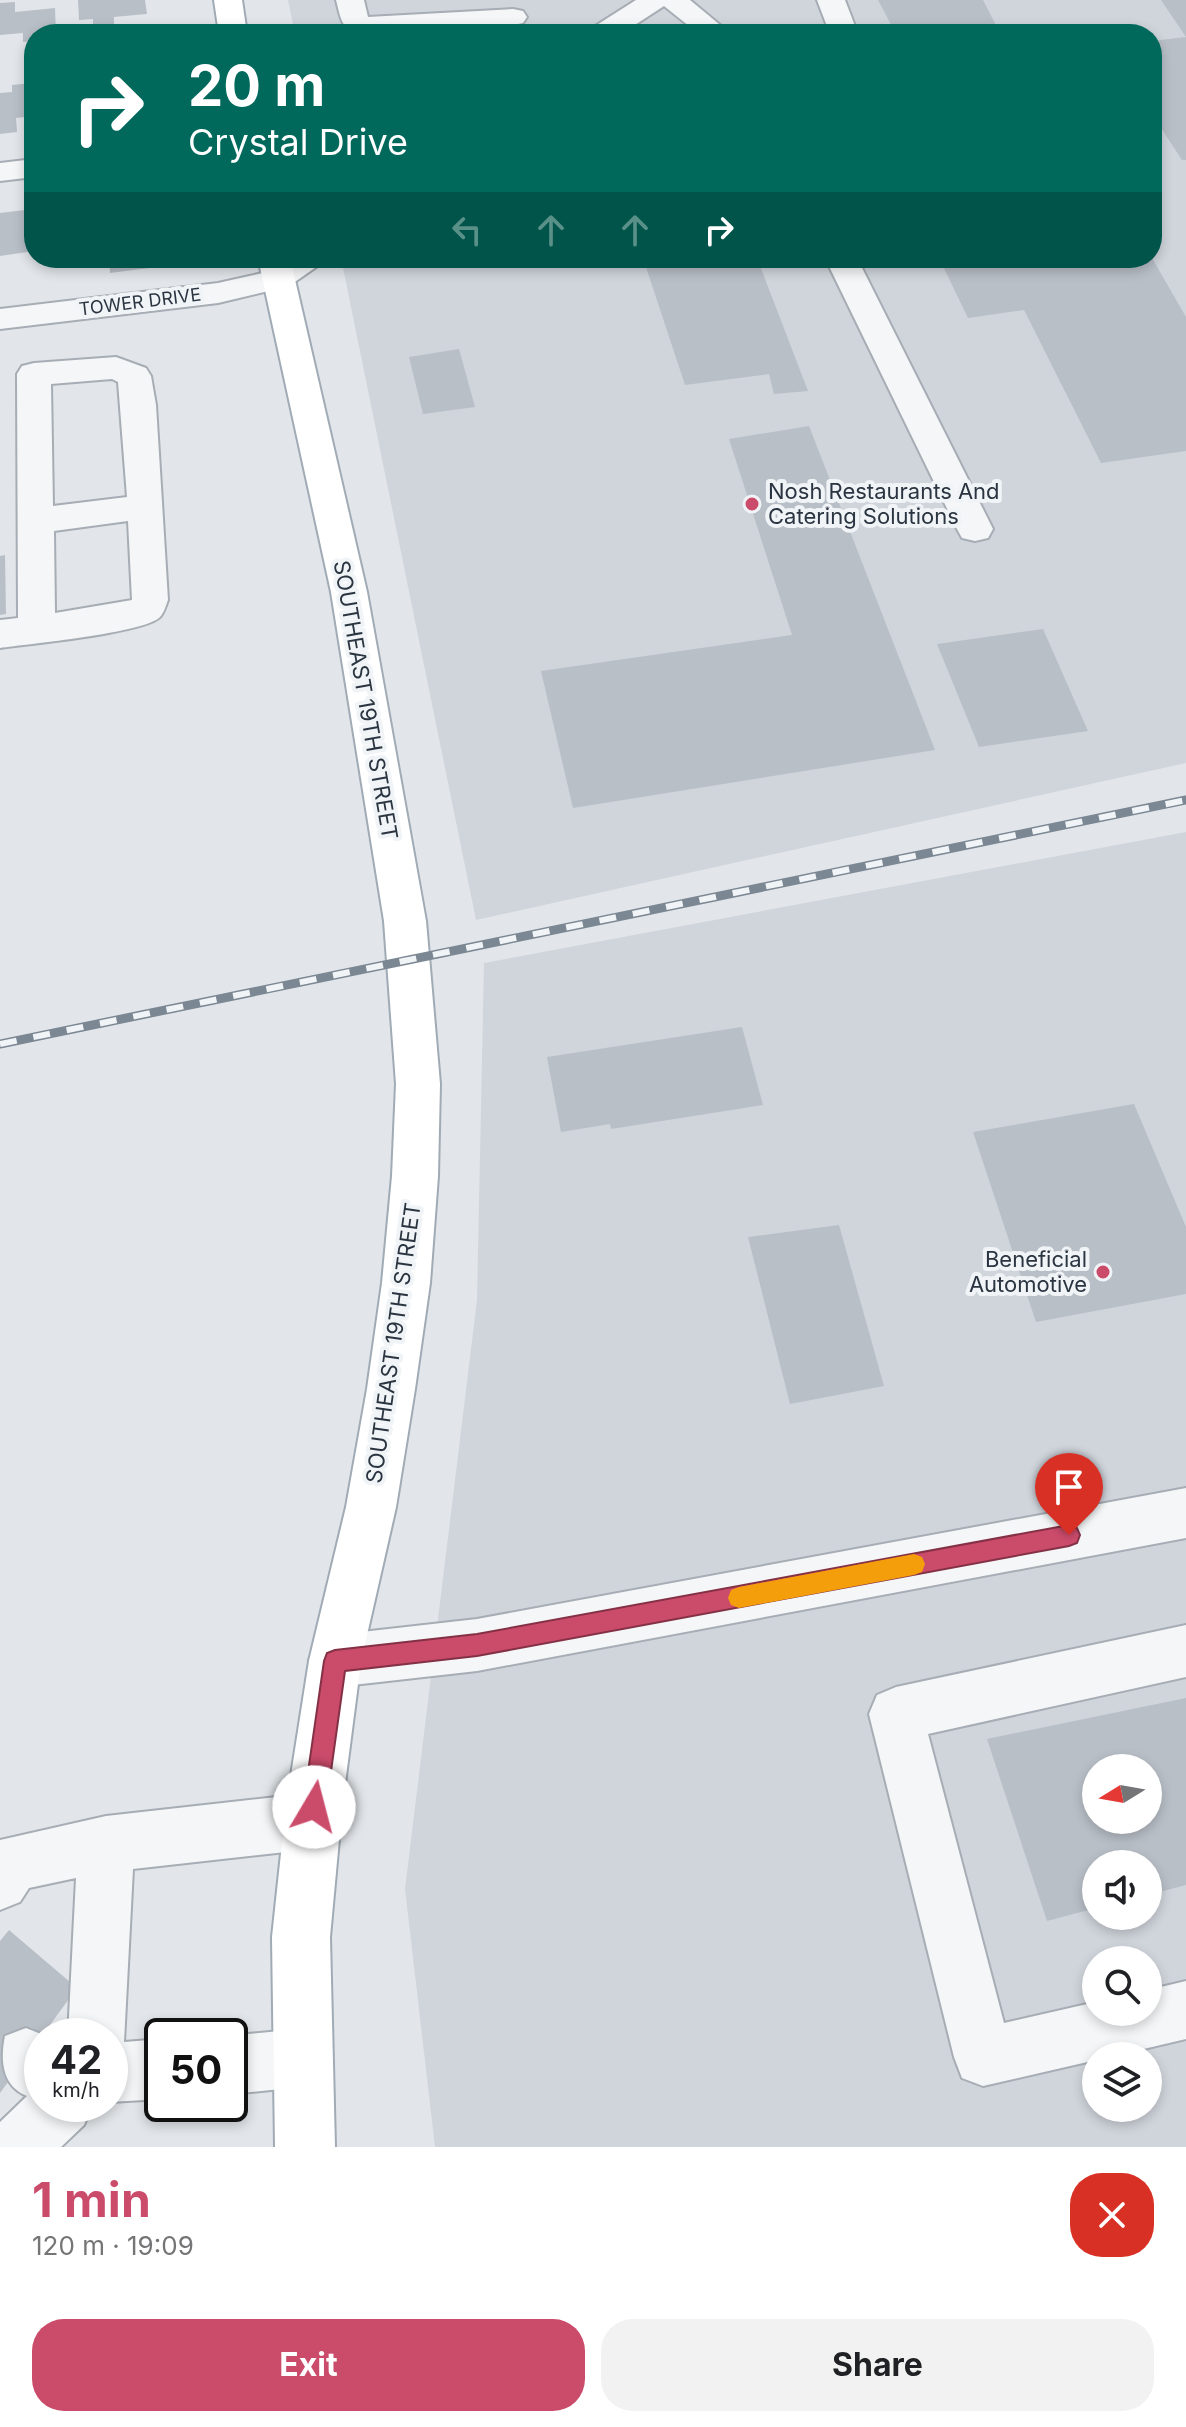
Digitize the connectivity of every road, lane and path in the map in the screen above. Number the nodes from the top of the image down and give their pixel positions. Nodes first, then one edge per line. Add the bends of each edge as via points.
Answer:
1 (228, 0) edge
2 (350, 0) edge
3 (655, 0) edge
4 (673, 0) edge
5 (831, 0) edge
6 (523, 17) edge
7 (232, 24) edge
8 (358, 24) edge
9 (396, 24) edge
10 (618, 24) edge
11 (704, 24) edge
12 (842, 24) edge
13 (24, 169) edge
14 (0, 172) edge
15 (280, 268) edge
16 (288, 268) edge
17 (846, 268) edge
18 (34, 315) junction
19 (0, 319) edge
20 (17, 373) edge
21 (145, 507) junction
22 (35, 521) junction
23 (975, 529) dead end
24 (37, 629) junction
25 (0, 634) edge
26 (1186, 1513) edge
27 (1186, 1651) edge
28 (335, 1661) junction
29 (313, 1821) junction
30 (106, 1844) junction
31 (0, 1882) edge
32 (1186, 2010) edge
33 (98, 2018) edge
34 (301, 2058) junction
35 (248, 2062) edge
36 (44, 2122) edge
37 (17, 2147) edge
38 (305, 2147) edge

1 - 7 main road
2 - 8 street
3 - 10 street
4 - 11 street
5 - 12 street
6 - 9 street
13 - 14 street
15 - 18 street, TOWER DRIVE via 218,293
16 - 28 main road, SOUTHEAST 19TH STREET via 405,921 418,1084 407,1268 391,1389 371,1507
17 - 23 street
18 - 19 street, TOWER DRIVE
18 - 20 street
20 - 21 street via 116,368 134,376
20 - 22 street
21 - 22 street
21 - 24 street via 147,608 137,614
22 - 24 street
24 - 25 street
26 - 28 street via 477,1645
27 - 32 street via 896,1714 983,2057
28 - 29 main road, SOUTHEAST 19TH STREET
29 - 30 street
29 - 34 main road, SOUTHEAST 19TH STREET via 301,1937
30 - 31 street via 12,1863
30 - 33 street
34 - 35 street
34 - 38 main road, SOUTHEAST 19TH STREET
36 - 37 street

